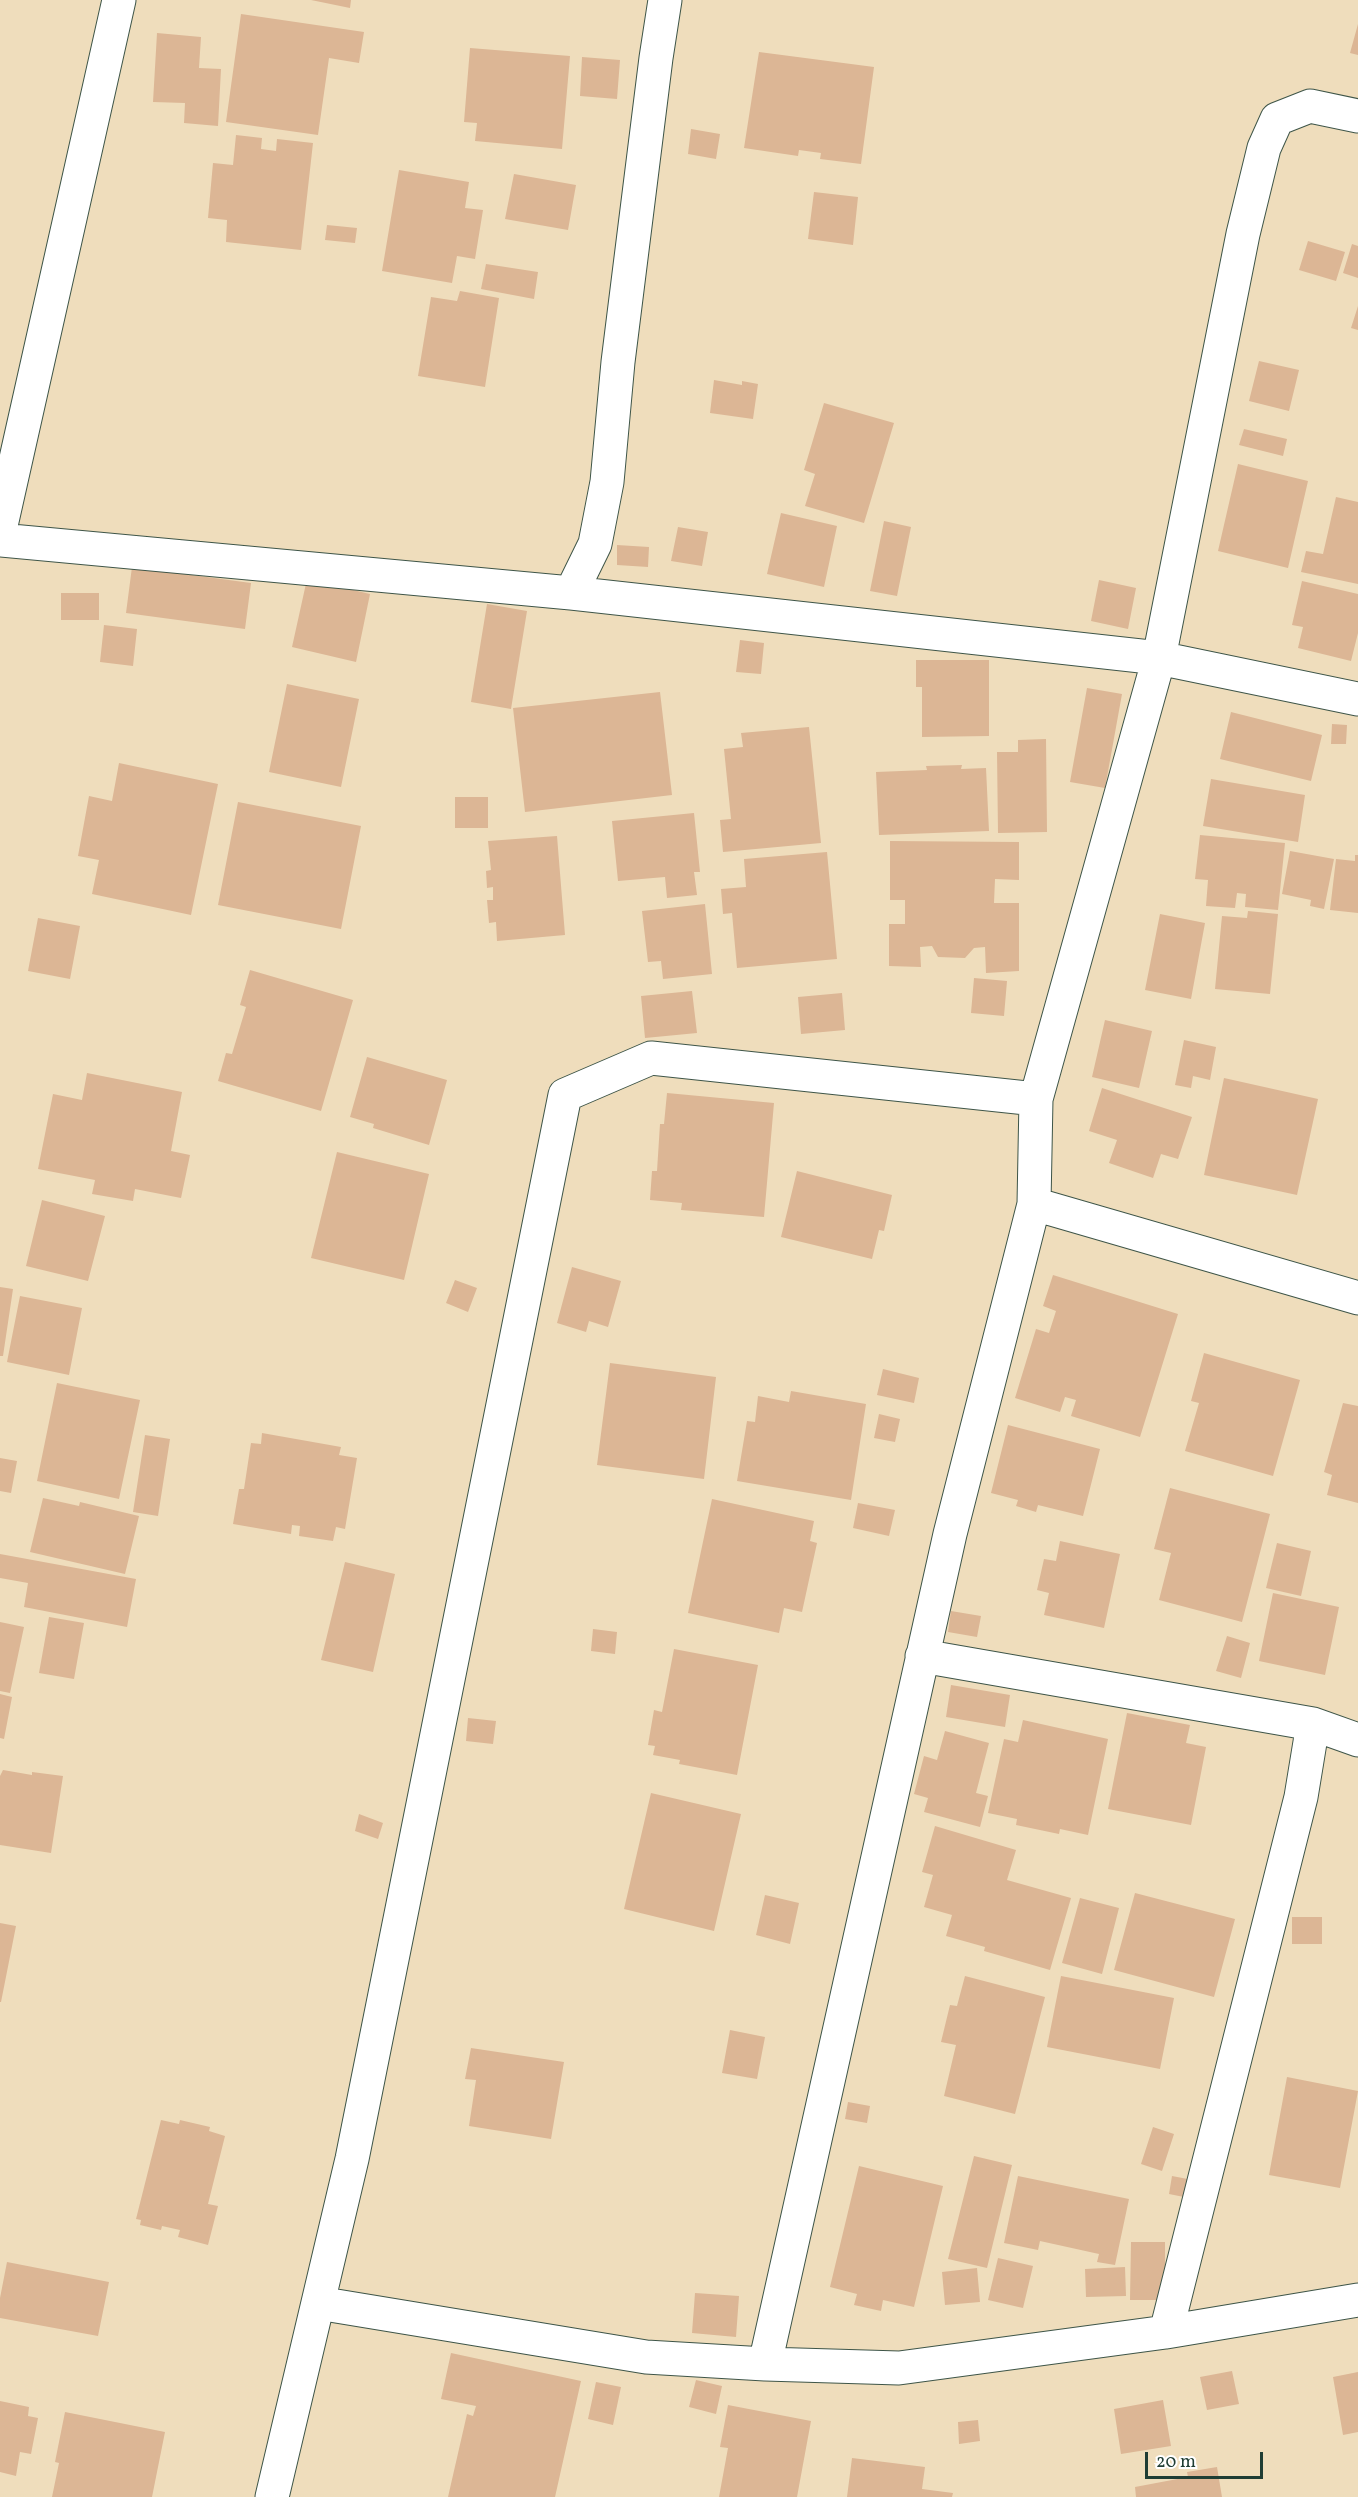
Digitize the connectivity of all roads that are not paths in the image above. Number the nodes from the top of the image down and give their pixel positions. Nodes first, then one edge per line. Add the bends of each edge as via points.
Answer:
1 (119, 0) edge
2 (665, 0) edge
3 (1358, 116) edge
4 (0, 530) edge
5 (0, 540) edge
6 (571, 593) junction
7 (1159, 658) junction
8 (1358, 699) edge
9 (1036, 1099) junction
10 (1034, 1204) junction
11 (1358, 1298) edge
12 (922, 1656) junction
13 (1313, 1724) junction
14 (1358, 1740) edge
15 (1358, 2300) edge
16 (318, 2303) junction
17 (1166, 2332) junction
18 (765, 2364) junction
19 (272, 2497) edge

1 - 4 street
2 - 6 street via 618,362 607,482 595,544
3 - 7 street via 1310,106 1277,119 1264,148 1243,234
5 - 6 street
6 - 7 street
7 - 8 street
7 - 9 street
9 - 10 street
9 - 16 street via 651,1058 565,1095 359,2124
10 - 11 street
10 - 12 street
12 - 13 street
12 - 18 street
13 - 14 street
13 - 17 street via 1301,1797
15 - 17 street
16 - 18 street via 646,2357
16 - 19 street
17 - 18 street via 899,2367

